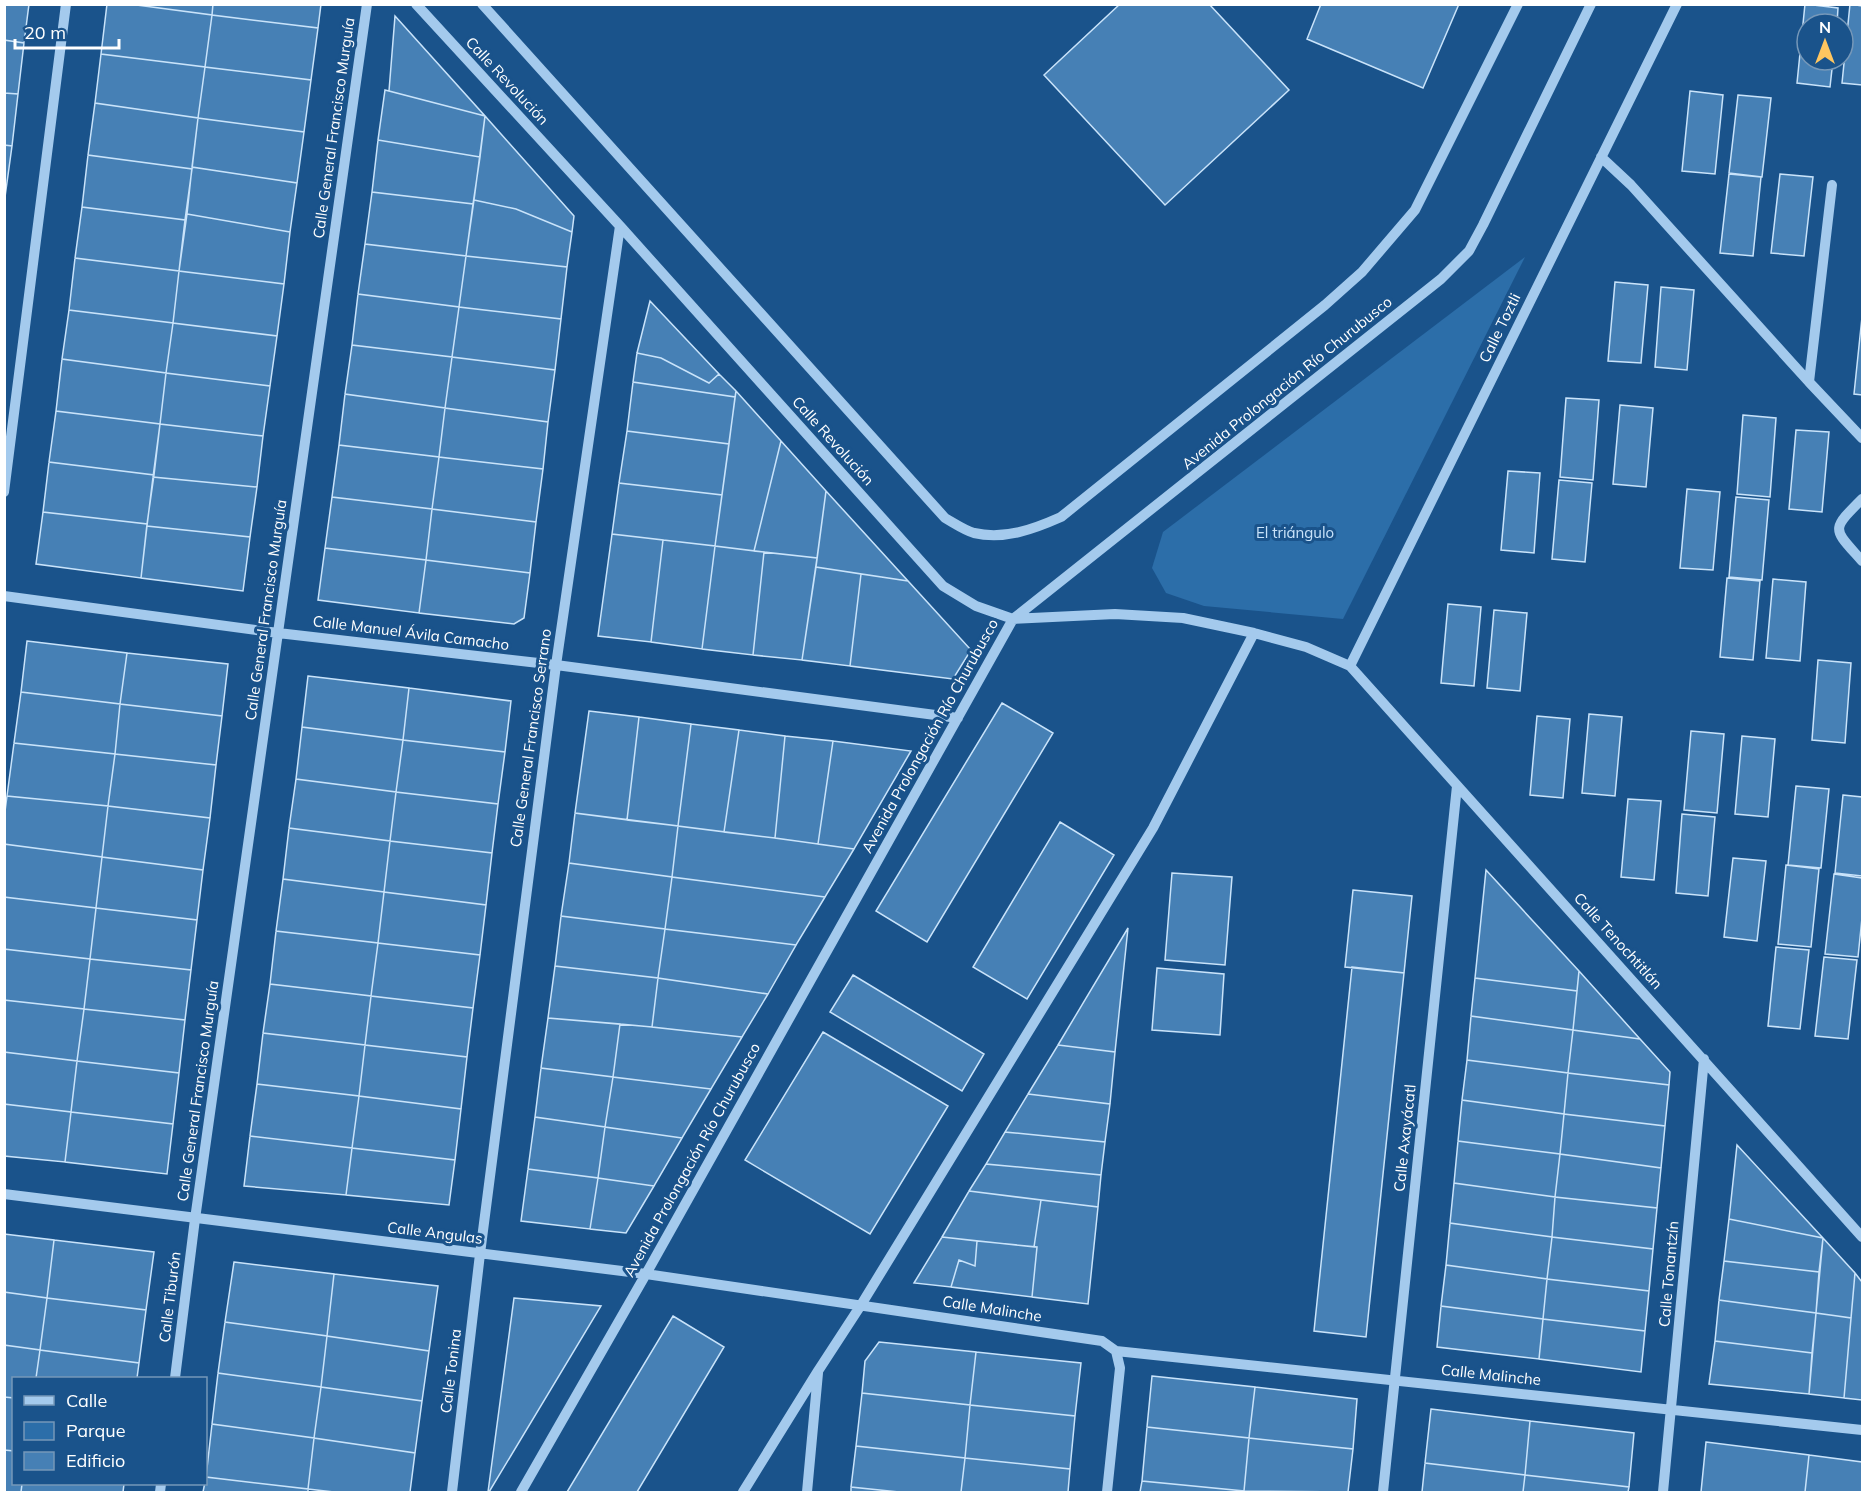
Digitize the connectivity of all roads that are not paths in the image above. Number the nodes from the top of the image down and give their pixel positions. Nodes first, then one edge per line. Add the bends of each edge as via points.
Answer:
1 (66, 4) edge
2 (367, 4) edge
3 (416, 4) edge
4 (482, 4) edge
5 (1518, 4) edge
6 (1591, 4) edge
7 (1677, 4) edge
8 (1601, 158) junction
9 (1832, 185) dead end
10 (620, 226) junction
11 (1809, 382) junction
12 (1863, 438) edge
13 (4, 492) edge
14 (1863, 499) edge
15 (1863, 561) edge
16 (4, 596) edge
17 (1013, 620) junction
18 (278, 633) junction
19 (1254, 633) junction
20 (555, 665) junction
21 (1350, 666) junction
22 (958, 717) junction
23 (1457, 786) junction
24 (1704, 1059) junction
25 (4, 1194) edge
26 (195, 1219) junction
27 (1863, 1237) edge
28 (480, 1254) junction
29 (646, 1274) junction
30 (861, 1305) junction
31 (1116, 1351) junction
32 (818, 1371) junction
33 (175, 1377) edge
34 (1395, 1381) junction
35 (1672, 1409) junction
36 (1863, 1430) edge
37 (452, 1492) edge
38 (521, 1492) edge
39 (743, 1492) edge
40 (807, 1492) edge
41 (1107, 1492) edge
42 (1383, 1492) edge
43 (1663, 1492) edge

1 - 13 street
2 - 18 street, Calle General Francisco Murguía
3 - 10 street, Calle Revolución
4 - 5 street via 945,518 974,533 1007,535 1061,517 1362,272 1415,210
6 - 17 street, Avenida Prolongación Río Churubusco via 1469,251 1441,279
7 - 8 street, Calle Toztli
8 - 11 street via 1631,185
8 - 21 street, Calle Toztli
9 - 11 street
10 - 17 street, Calle Revolución via 944,586 976,606
10 - 20 street, Calle General Francisco Serrano
11 - 12 street
14 - 15 street via 1840,521 1838,529
16 - 18 street, Calle Manuel Ávila Camacho
17 - 19 street, Calle Revolución via 1115,614 1183,618
17 - 22 street, Avenida Prolongación Río Churubusco
18 - 20 street, Calle Manuel Ávila Camacho
18 - 26 street, Calle General Francisco Murguía
19 - 21 street, Calle Revolución via 1306,647
19 - 30 street via 1153,828
20 - 22 street, Calle Manuel Ávila Camacho
20 - 28 street, Calle General Francisco Serrano
21 - 23 street, Calle Tenochtitlán
22 - 29 street, Avenida Prolongación Río Churubusco
23 - 24 street, Calle Tenochtitlán
23 - 34 street, Calle Axayácatl
24 - 27 street, Calle Tenochtitlán
24 - 35 street, Calle Tonantzín
25 - 26 street, Calle Angulas
26 - 28 street, Calle Angulas
26 - 33 street, Calle Tiburón
28 - 29 street, Calle Angulas
28 - 37 street, Calle Tonina
29 - 30 street, Calle Angulas
29 - 38 street, Avenida Prolongación Río Churubusco
30 - 31 street, Calle Malinche via 1095,1340
30 - 32 street
31 - 34 street, Calle Malinche
31 - 41 street via 1120,1368
32 - 39 street
32 - 40 street
34 - 35 street, Calle Malinche
34 - 42 street, Calle Axayácatl
35 - 36 street, Calle Malinche
35 - 43 street, Calle Tonantzín

